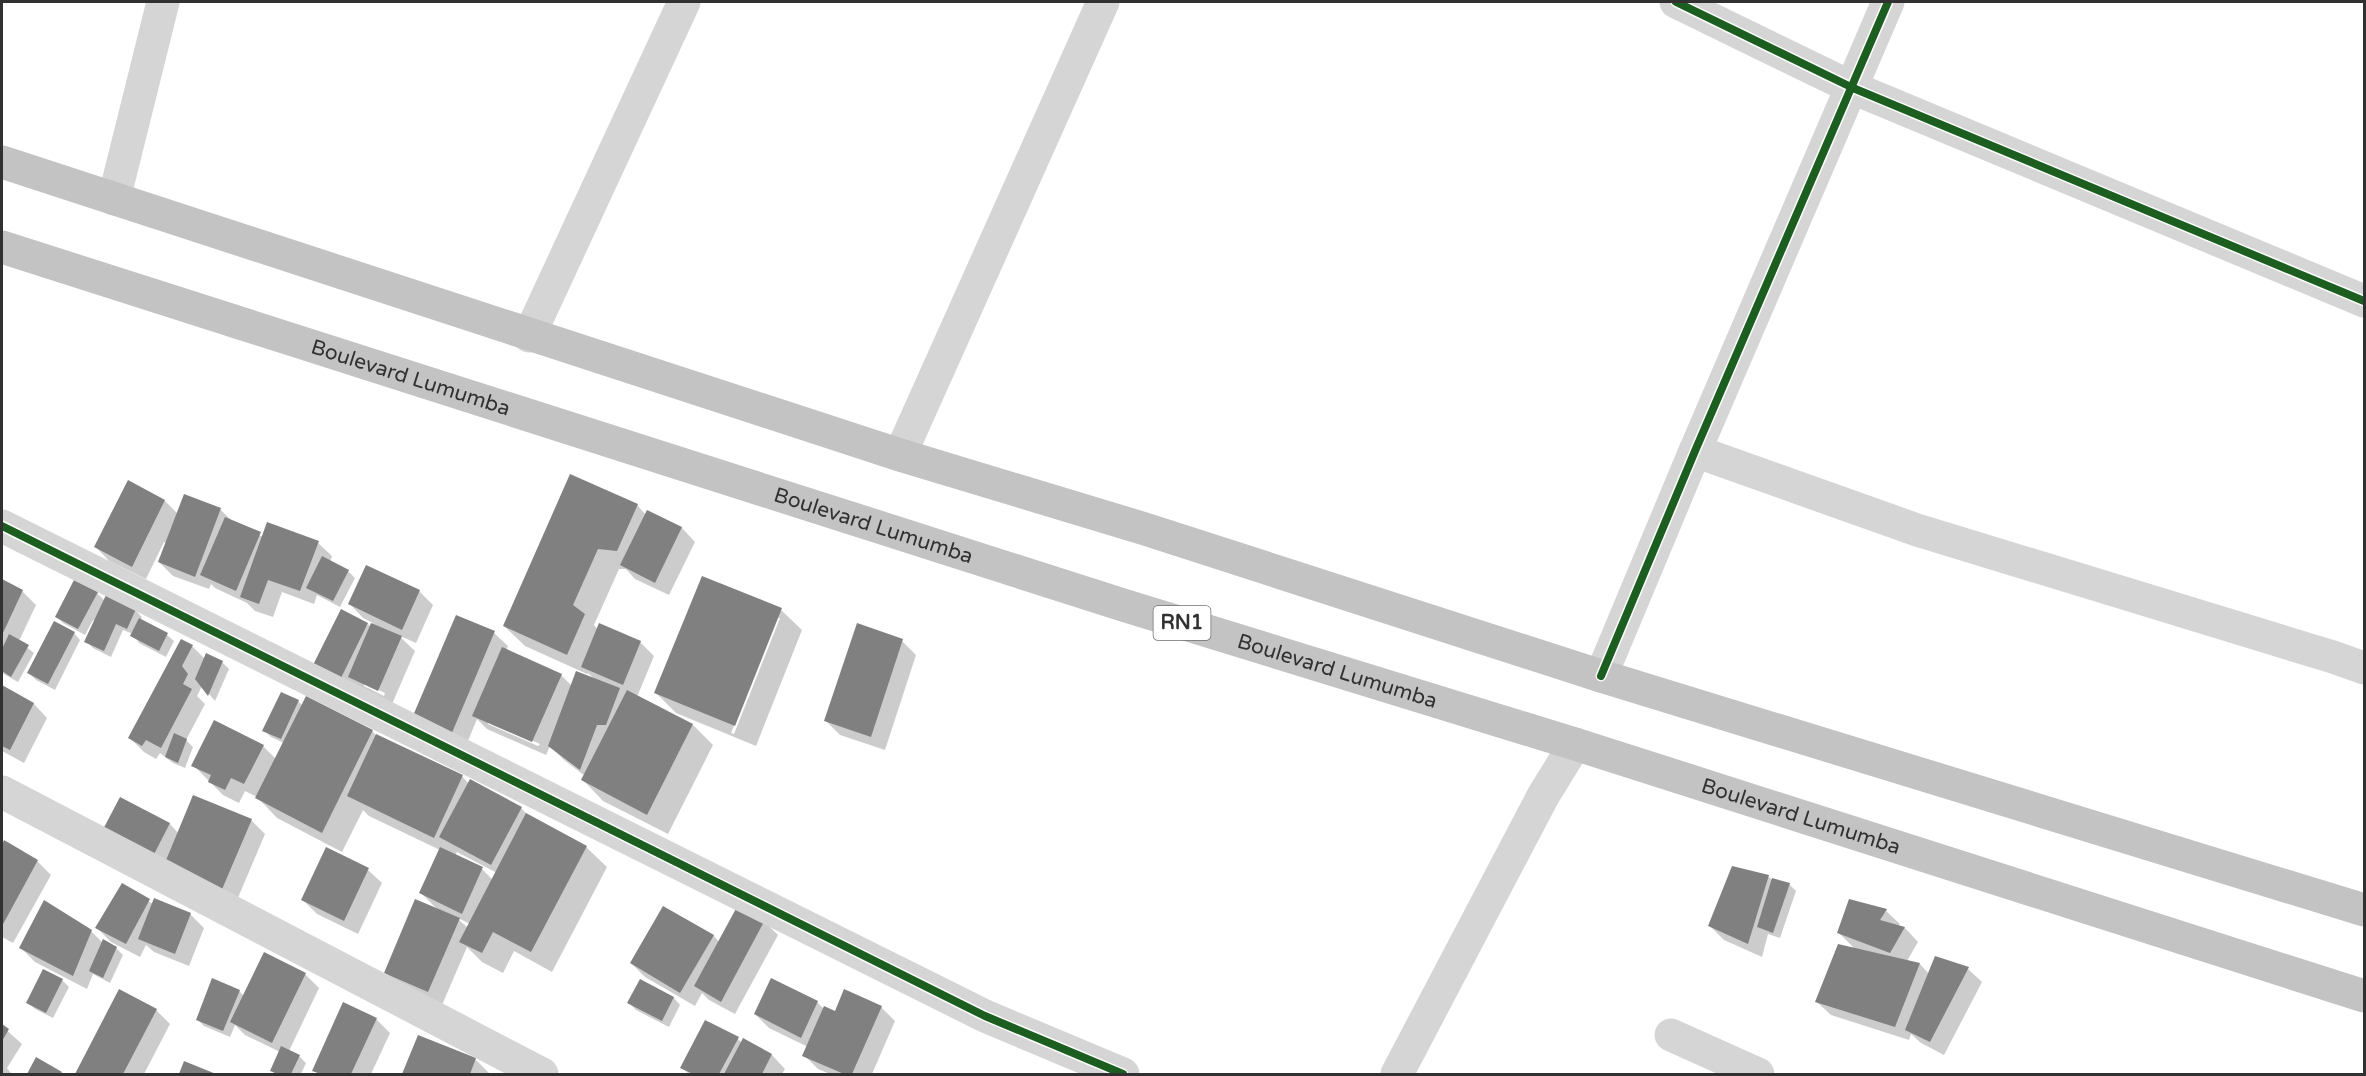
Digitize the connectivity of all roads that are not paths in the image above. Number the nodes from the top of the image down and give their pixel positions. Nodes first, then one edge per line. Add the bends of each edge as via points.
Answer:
1 (163, 2) edge
2 (684, 2) edge
3 (1103, 2) edge
4 (1676, 2) edge
5 (1888, 2) edge
6 (1853, 87) junction
7 (2, 162) edge
8 (114, 199) junction
9 (2, 247) edge
10 (2364, 301) edge
11 (529, 336) junction
12 (1695, 451) junction
13 (900, 455) junction
14 (2, 526) edge
15 (2364, 668) edge
16 (1601, 676) junction
17 (1575, 744) junction
18 (2, 792) edge
19 (2364, 910) edge
20 (2364, 996) edge
21 (1671, 1035) dead end
22 (542, 1074) edge
23 (1123, 1074) edge
24 (1397, 1074) edge
25 (1758, 1074) edge

1 - 8 street
2 - 11 street
3 - 13 street
4 - 6 street
5 - 6 street
6 - 10 street
6 - 12 street
7 - 8 highway
8 - 11 highway
9 - 17 highway, Boulevard Lumumba / RN1 via 1123,605
11 - 13 highway
12 - 15 street via 1917,530
12 - 16 street
13 - 16 highway via 1145,529
14 - 23 street via 985,1017
16 - 19 highway
17 - 20 highway, Boulevard Lumumba / RN1
17 - 24 street via 1543,796
18 - 22 street
21 - 25 street

